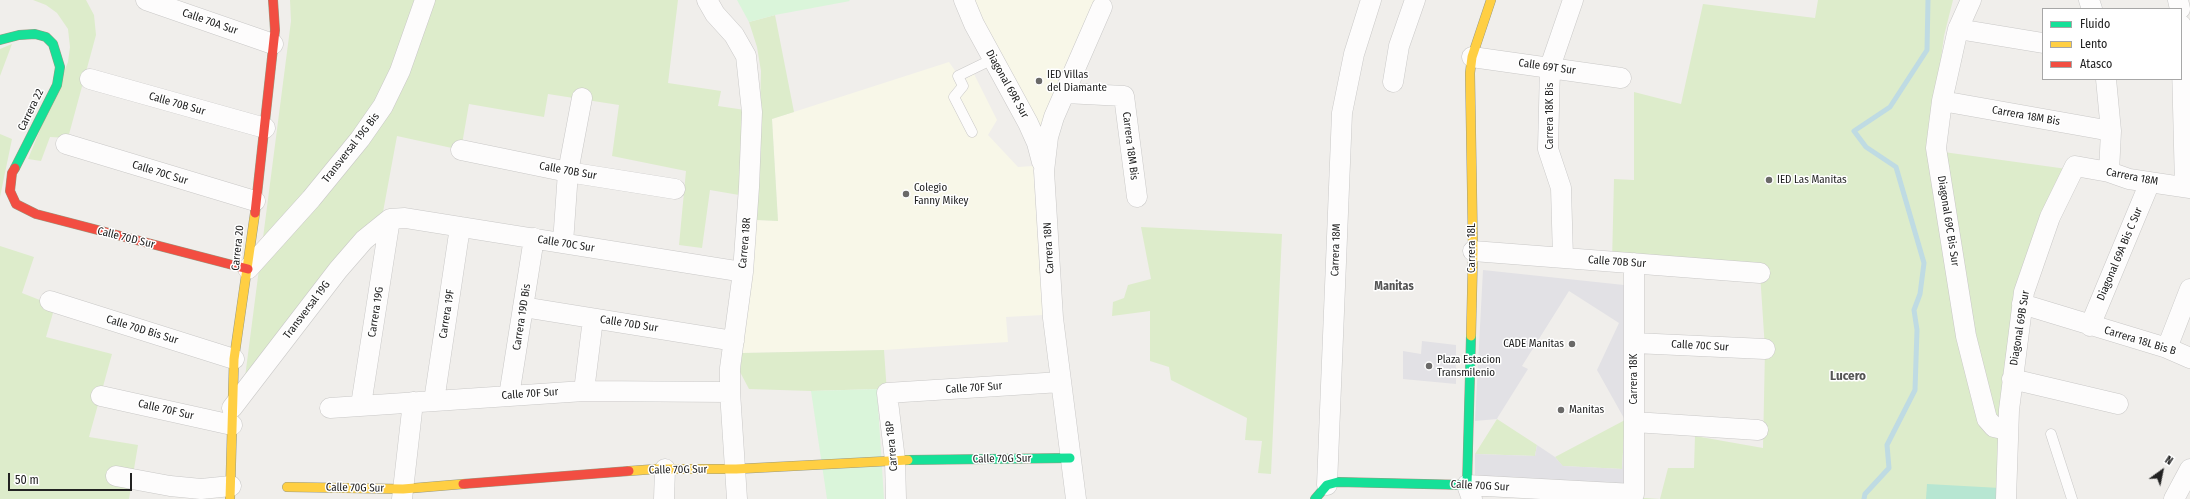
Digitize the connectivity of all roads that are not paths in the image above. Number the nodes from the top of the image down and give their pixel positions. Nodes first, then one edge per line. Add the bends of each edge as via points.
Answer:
1 (146, 0) edge
2 (273, 0) edge
3 (707, 0) edge
4 (964, 0) edge
5 (1371, 0) edge
6 (1415, 0) edge
7 (1491, 0) edge
8 (1573, 0) edge
9 (1971, 0) edge
10 (424, 4) edge
11 (1102, 7) dead end
12 (1958, 29) junction
13 (0, 40) edge
14 (2042, 43) edge
15 (273, 44) junction
16 (2182, 52) edge
17 (1472, 56) junction
18 (993, 59) junction
19 (1550, 67) junction
20 (1621, 78) dead end
21 (90, 79) dead end
22 (2106, 80) edge
23 (1393, 82) dead end
24 (1065, 93) junction
25 (582, 98) dead end
26 (1942, 101) junction
27 (265, 128) junction
28 (2111, 131) junction
29 (972, 132) dead end
30 (66, 144) dead end
31 (461, 150) dead end
32 (2074, 166) joint
33 (1044, 170) junction
34 (568, 172) junction
35 (2109, 172) junction
36 (2150, 182) junction
37 (2187, 187) edge
38 (675, 189) dead end
39 (5, 197) edge
40 (1137, 197) dead end
41 (255, 201) junction
42 (390, 219) junction
43 (460, 227) junction
44 (534, 238) junction
45 (563, 243) junction
46 (1473, 251) junction
47 (1563, 258) junction
48 (1634, 263) junction
49 (248, 269) junction
50 (742, 272) junction
51 (1760, 273) dead end
52 (2190, 289) edge
53 (50, 301) dead end
54 (2022, 304) junction
55 (523, 307) junction
56 (593, 318) junction
57 (2090, 326) junction
58 (734, 341) junction
59 (1634, 343) junction
60 (2167, 348) junction
61 (1765, 349) dead end
62 (2190, 358) edge
63 (234, 359) junction
64 (2012, 379) junction
65 (1061, 382) junction
66 (584, 391) junction
67 (730, 392) junction
68 (887, 393) joint
69 (101, 396) dead end
70 (509, 396) junction
71 (434, 401) junction
72 (413, 402) junction
73 (2118, 404) dead end
74 (361, 405) junction
75 (330, 408) dead end
76 (232, 417) junction
77 (1634, 422) junction
78 (1758, 430) dead end
79 (2007, 430) junction
80 (2051, 434) dead end
81 (1070, 458) junction
82 (895, 460) junction
83 (665, 469) junction
84 (2190, 469) edge
85 (736, 470) junction
86 (116, 476) dead end
87 (287, 487) dead end
88 (231, 492) edge
89 (1321, 492) edge
90 (1470, 492) edge
91 (403, 494) edge
92 (1634, 494) joint
93 (664, 499) edge
94 (737, 499) edge
95 (896, 499) edge
96 (1076, 499) edge
97 (2006, 499) edge
98 (2072, 499) edge
99 (2174, 499) edge

1 - 15 street, Calle 70A Sur
2 - 15 street, Carrera 20
3 - 50 street, Carrera 18R via 715,14 734,35 746,56 752,112
4 - 18 street, Diagonal 69R Sur
5 - 89 street, Carrera 18M via 1354,54 1342,114
6 - 23 street via 1399,46
7 - 17 street, Carrera 18L
8 - 19 street, Carrera 18K Bis
9 - 12 street, Diagonal 69C Bis Sur
10 - 49 street, Transversal 19G Bis via 400,71 383,106 360,139
11 - 24 street, Carrera 18N
12 - 14 street
12 - 26 street, Diagonal 69C Bis Sur
13 - 39 street, Carrera 22 via 35,34 46,38 53,44 60,67 57,85 12,174
15 - 27 street, Carrera 20
16 - 37 street
17 - 19 street, Calle 69T Sur
17 - 46 street, Carrera 18L via 1469,94
18 - 29 lane via 958,76 963,86 954,97
18 - 33 street, Diagonal 69R Sur via 1028,123 1037,143
19 - 20 street, Calle 69T Sur
19 - 47 street, Carrera 18K Bis via 1548,149 1561,188
21 - 27 street, Calle 70B Sur
22 - 28 street
24 - 33 street, Carrera 18N via 1050,130
24 - 40 street, Carrera 18M Bis via 1124,96
25 - 34 street
26 - 28 street, Carrera 18M Bis
26 - 79 street, Diagonal 69C Bis Sur via 1936,148 1966,336 1987,419 1994,427
27 - 41 street, Carrera 20
28 - 35 street
30 - 41 street, Calle 70C Sur
31 - 34 street, Calle 70B Sur
32 - 35 street, Carrera 18M
32 - 54 street, Diagonal 69B Sur via 2050,217
33 - 65 street, Carrera 18N via 1053,318
34 - 38 street, Calle 70B Sur
34 - 45 street
35 - 36 street, Carrera 18M via 2129,179
36 - 37 street, Carrera 18M
36 - 57 street, Diagonal 69A Bis C Sur
39 - 49 street, Calle 70D Sur via 29,212
41 - 49 street, Carrera 20
42 - 43 street, Calle 70C Sur via 405,218
42 - 74 street, Carrera 19G
42 - 76 street, Transversal 19G via 364,240 338,270
43 - 44 street, Calle 70C Sur
43 - 71 street, Carrera 19F
44 - 45 street, Calle 70C Sur
44 - 55 street, Carrera 19D Bis
45 - 50 street, Calle 70C Sur
46 - 47 street, Calle 70B Sur
46 - 90 street, Carrera 18L
47 - 48 street, Calle 70B Sur
48 - 51 street, Calle 70B Sur
48 - 59 street, Carrera 18K
49 - 63 street, Carrera 20
50 - 58 street, Carrera 18R
52 - 60 street
53 - 63 street, Calle 70D Bis Sur
54 - 57 street, Carrera 18L Bis B
54 - 64 street, Diagonal 69B Sur
55 - 56 street, Calle 70D Sur
55 - 70 street, Carrera 19D Bis
56 - 58 street, Calle 70D Sur
56 - 66 street
57 - 60 street, Carrera 18L Bis B
58 - 67 street, Carrera 18R
59 - 61 street, Calle 70C Sur
59 - 77 street, Carrera 18K
60 - 62 street, Carrera 18L Bis B
63 - 76 street, Carrera 20
64 - 73 street
64 - 79 street, Diagonal 69B Sur
65 - 68 street, Calle 70F Sur
65 - 81 street, Carrera 18N
66 - 67 street, Calle 70F Sur
66 - 70 street, Calle 70F Sur
67 - 85 street, Carrera 18R
68 - 82 street, Carrera 18P
69 - 76 street, Calle 70F Sur
70 - 71 street, Calle 70F Sur
71 - 72 street, Calle 70F Sur
72 - 74 street, Calle 70F Sur
72 - 91 street
74 - 75 street, Calle 70F Sur
76 - 88 street, Carrera 20
77 - 78 street
77 - 92 street, Carrera 18K
79 - 97 street, Diagonal 69B Sur
80 - 98 lane
81 - 82 street, Calle 70G Sur
81 - 96 street, Carrera 18N
82 - 85 street, Calle 70G Sur
82 - 95 street, Carrera 18P
83 - 85 street, Calle 70G Sur
83 - 91 street, Calle 70G Sur
83 - 93 street
84 - 99 street
85 - 94 street, Carrera 18R
86 - 88 street via 170,486
87 - 91 street, Calle 70G Sur
89 - 90 street, Calle 70G Sur via 1351,481
90 - 92 street, Calle 70G Sur

